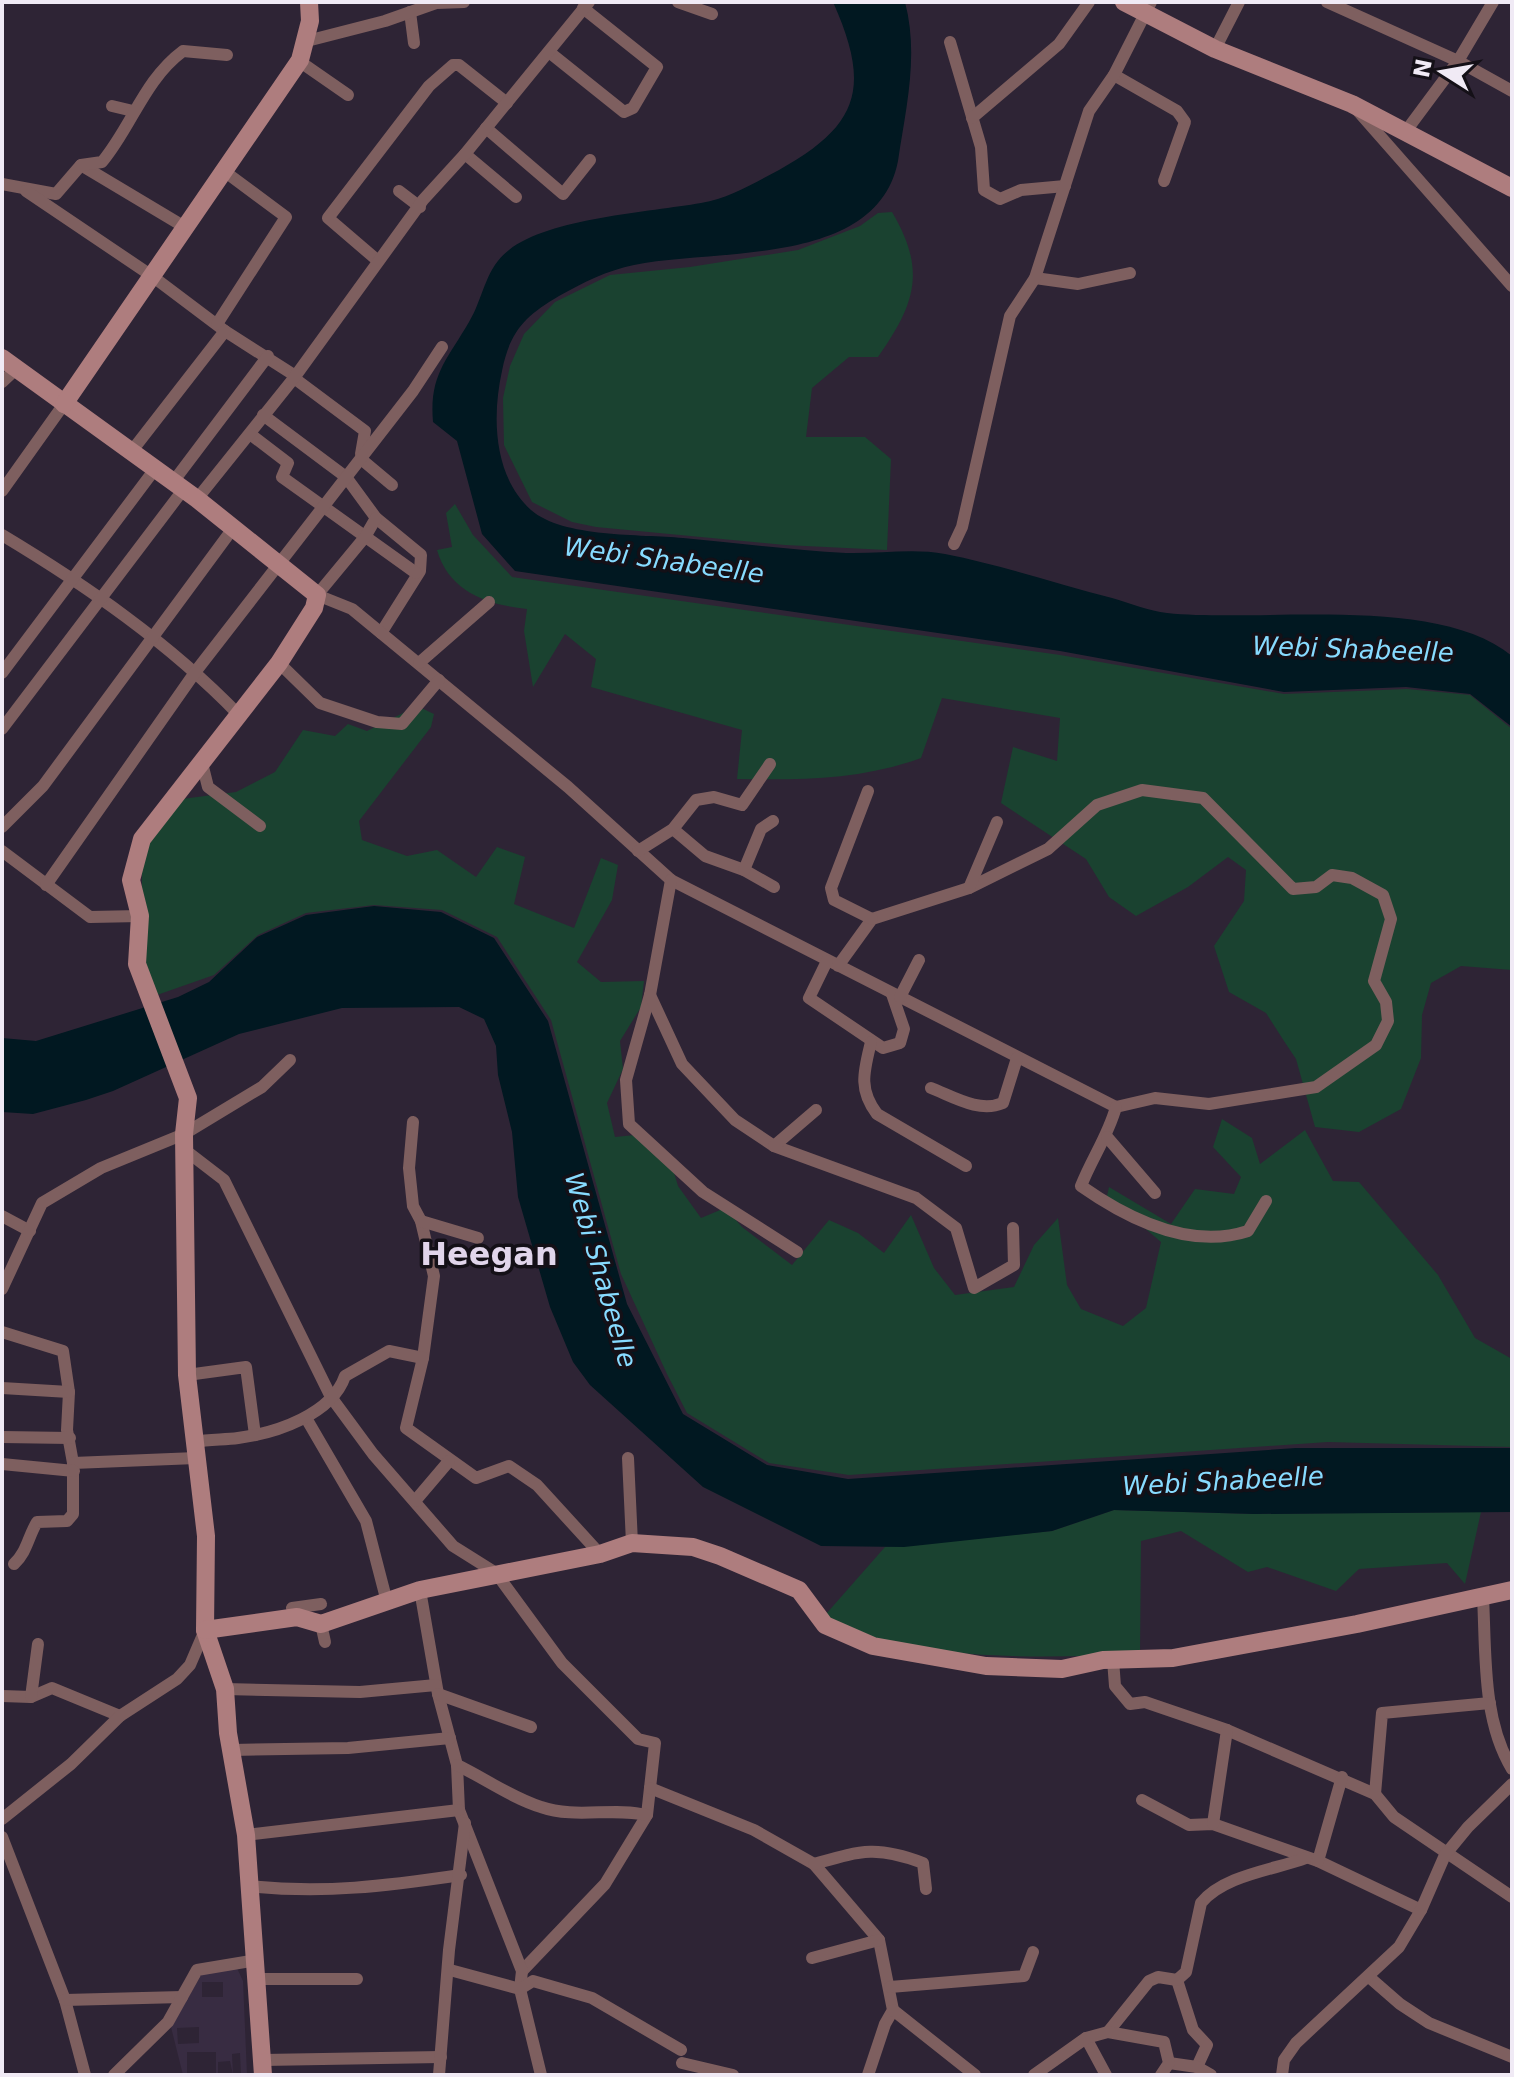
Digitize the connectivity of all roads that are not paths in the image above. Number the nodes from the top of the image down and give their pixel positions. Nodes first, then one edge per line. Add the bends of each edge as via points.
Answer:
1 (309, 2) edge
2 (464, 2) edge
3 (678, 2) edge
4 (1089, 2) edge
5 (1124, 2) edge
6 (1239, 2) edge
7 (1327, 2) edge
8 (1493, 2) edge
9 (586, 5) edge
10 (1148, 7) edge
11 (410, 12) junction
12 (712, 14) dead end
13 (950, 42) dead end
14 (414, 43) dead end
15 (1215, 49) junction
16 (301, 51) junction
17 (549, 52) junction
18 (227, 55) dead end
19 (1458, 61) junction
20 (1114, 75) junction
21 (1512, 91) edge
22 (348, 95) dead end
23 (507, 103) junction
24 (1352, 104) junction
25 (112, 106) dead end
26 (133, 111) junction
27 (972, 118) junction
28 (486, 128) junction
29 (1406, 131) junction
30 (465, 154) junction
31 (590, 160) dead end
32 (81, 165) junction
33 (224, 171) junction
34 (1164, 181) dead end
35 (2, 184) edge
36 (1065, 186) junction
37 (1512, 188) edge
38 (26, 191) junction
39 (399, 191) dead end
40 (516, 197) dead end
41 (420, 207) junction
42 (183, 226) junction
43 (377, 260) junction
44 (1130, 273) dead end
45 (152, 276) junction
46 (1035, 278) junction
47 (1512, 286) edge
48 (221, 328) junction
49 (442, 347) dead end
50 (268, 356) junction
51 (9, 363) edge
52 (294, 376) junction
53 (2, 382) edge
54 (64, 404) junction
55 (263, 415) junction
56 (250, 434) junction
57 (131, 452) junction
58 (361, 459) junction
59 (155, 469) junction
60 (346, 477) junction
61 (392, 485) dead end
62 (184, 490) junction
63 (2, 491) edge
64 (324, 507) junction
65 (376, 518) junction
66 (234, 527) junction
67 (2, 535) edge
68 (365, 537) junction
69 (954, 544) dead end
70 (278, 564) junction
71 (416, 573) junction
72 (73, 582) junction
73 (317, 595) junction
74 (99, 600) junction
75 (489, 602) dead end
76 (381, 633) junction
77 (153, 635) junction
78 (279, 663) junction
79 (419, 663) junction
80 (196, 671) junction
81 (2, 673) edge
82 (439, 680) junction
83 (238, 714) junction
84 (2, 729) edge
85 (202, 763) junction
86 (770, 764) dead end
87 (868, 791) dead end
88 (773, 821) dead end
89 (997, 822) dead end
90 (260, 826) dead end
91 (2, 827) edge
92 (673, 829) junction
93 (2, 851) edge
94 (638, 851) junction
95 (744, 870) junction
96 (671, 880) junction
97 (46, 885) junction
98 (774, 887) dead end
99 (969, 888) junction
100 (140, 916) junction
101 (872, 919) junction
102 (919, 960) dead end
103 (832, 964) junction
104 (650, 995) junction
105 (896, 996) junction
106 (871, 1042) junction
107 (1017, 1058) junction
108 (290, 1060) dead end
109 (931, 1088) dead end
110 (1116, 1107) junction
111 (816, 1110) dead end
112 (413, 1122) dead end
113 (1107, 1137) junction
114 (185, 1142) junction
115 (774, 1146) junction
116 (966, 1166) dead end
117 (1155, 1193) dead end
118 (1266, 1201) dead end
119 (2, 1216) edge
120 (421, 1221) junction
121 (1013, 1228) dead end
122 (30, 1231) junction
123 (478, 1238) dead end
124 (797, 1252) dead end
125 (2, 1289) edge
126 (2, 1332) edge
127 (423, 1358) junction
128 (187, 1375) junction
129 (2, 1388) edge
130 (69, 1392) junction
131 (331, 1397) junction
132 (306, 1418) junction
133 (255, 1435) junction
134 (2, 1437) edge
135 (70, 1438) junction
136 (195, 1450) junction
137 (628, 1458) dead end
138 (449, 1461) junction
139 (2, 1464) edge
140 (74, 1467) junction
141 (415, 1501) junction
142 (632, 1543) junction
143 (600, 1554) junction
144 (14, 1564) dead end
145 (496, 1573) junction
146 (420, 1590) junction
147 (1512, 1590) edge
148 (1483, 1597) junction
149 (387, 1602) junction
150 (321, 1604) dead end
151 (295, 1611) junction
152 (205, 1630) junction
153 (38, 1644) dead end
154 (1113, 1660) junction
155 (225, 1689) junction
156 (437, 1690) junction
157 (2, 1696) edge
158 (31, 1697) junction
159 (1490, 1703) junction
160 (120, 1716) junction
161 (531, 1727) dead end
162 (1227, 1730) junction
163 (450, 1738) junction
164 (232, 1750) junction
165 (457, 1765) junction
166 (1512, 1769) edge
167 (1342, 1777) junction
168 (1512, 1784) edge
169 (650, 1788) junction
170 (1375, 1794) junction
171 (1142, 1800) dead end
172 (462, 1815) junction
173 (647, 1815) junction
174 (2, 1819) edge
175 (1213, 1824) junction
176 (246, 1835) junction
177 (2, 1837) edge
178 (1445, 1855) junction
179 (1312, 1860) junction
180 (814, 1864) junction
181 (461, 1875) junction
182 (248, 1886) junction
183 (926, 1889) dead end
184 (1512, 1897) edge
185 (1421, 1910) junction
186 (879, 1940) junction
187 (1033, 1952) dead end
188 (812, 1958) dead end
189 (258, 1970) junction
190 (450, 1970) junction
191 (522, 1971) junction
192 (1369, 1977) junction
193 (357, 1979) dead end
194 (1177, 1980) junction
195 (890, 1987) junction
196 (520, 1989) junction
197 (182, 1997) junction
198 (65, 2000) junction
199 (893, 2010) junction
200 (1108, 2032) junction
201 (1086, 2038) junction
202 (441, 2057) junction
203 (1512, 2057) edge
204 (1169, 2063) junction
205 (1197, 2067) junction
206 (263, 2068) edge
207 (710, 2072) edge
208 (968, 2073) edge
209 (85, 2075) edge
210 (114, 2075) edge
211 (439, 2075) edge
212 (541, 2075) edge
213 (733, 2075) edge
214 (868, 2075) edge
215 (1034, 2075) edge
216 (1106, 2075) edge
217 (1161, 2075) edge
218 (1211, 2075) edge
219 (1282, 2075) edge

1 - 16 street via 310,21
2 - 11 street via 436,3
3 - 12 street
4 - 27 street via 1059,44
5 - 10 street
6 - 15 street
7 - 19 street
8 - 19 street
9 - 17 street
9 - 17 street via 657,67 633,108 624,112
10 - 15 street
10 - 20 street
11 - 14 street
11 - 16 street
13 - 27 street
15 - 24 street
16 - 22 street
16 - 33 street
17 - 23 street
18 - 26 street via 183,51 161,67
19 - 21 street
19 - 29 street
20 - 34 street via 1177,111 1185,122
20 - 36 street via 1089,111
23 - 28 street
23 - 43 street via 459,65 429,86 328,218
24 - 29 street
24 - 47 street
25 - 26 street
26 - 32 street via 119,142 102,162
27 - 36 street via 981,147 984,190 1000,199 1021,190
28 - 30 street
28 - 31 street via 563,194
29 - 37 street
30 - 40 street
30 - 41 street
32 - 38 street via 56,194
32 - 42 street
33 - 42 street
33 - 48 street via 286,217
35 - 38 street
36 - 46 street
38 - 45 street
39 - 41 street
41 - 43 street
42 - 45 street
43 - 52 street
44 - 46 street via 1078,284
45 - 48 street
45 - 54 street
46 - 69 street via 1010,316
48 - 50 street
48 - 57 street
49 - 58 street
50 - 52 street
50 - 62 street
51 - 53 street
51 - 54 street
52 - 55 street
52 - 58 street via 365,431
54 - 57 street
54 - 63 street
55 - 56 street
55 - 60 street
56 - 62 street
56 - 64 street via 288,463 282,477
57 - 59 street
58 - 60 street
58 - 61 street
59 - 62 street
59 - 72 street
60 - 64 street
60 - 65 street
62 - 66 street
62 - 74 street
64 - 68 street
64 - 70 street
65 - 68 street
65 - 71 street via 421,555
66 - 70 street
66 - 77 street
67 - 72 street
68 - 71 street
68 - 73 street
70 - 73 street
70 - 80 street
71 - 76 street
72 - 74 street
72 - 81 street
73 - 76 street via 352,609
73 - 78 street
74 - 77 street
74 - 84 street
75 - 79 street
76 - 79 street
77 - 80 street
77 - 91 street via 43,786
78 - 82 street via 320,703 377,722 402,724
78 - 83 street
79 - 82 street
80 - 83 street
80 - 97 street
82 - 94 street
83 - 85 street
85 - 90 street via 208,787
85 - 100 street via 142,839 131,880
86 - 92 street via 742,805 706,796 696,800
87 - 101 street via 831,888 834,900
88 - 95 street via 761,829
89 - 99 street
92 - 94 street
92 - 95 street via 705,856
93 - 97 street
94 - 96 street
95 - 98 street
96 - 103 street
96 - 104 street
97 - 100 street via 90,917
99 - 101 street
99 - 110 street via 1048,849 1097,805 1142,790 1203,798 1293,889 1316,887 1332,875 1352,878 1383,895 1391,919 1374,981 1386,1002 1388,1021 1376,1045 1316,1087 1209,1104 1155,1098
100 - 114 street via 137,964 188,1098
101 - 103 street
102 - 105 street
103 - 105 street
103 - 106 street via 809,998
104 - 115 street via 682,1064 735,1120
104 - 124 street via 626,1080 629,1124 703,1192
105 - 106 street via 904,1029 900,1043 883,1048
105 - 107 street
106 - 116 street via 862,1078 867,1101 877,1114
107 - 109 street via 1003,1103 993,1107 976,1106
107 - 110 street
108 - 114 street via 262,1087
110 - 113 street
111 - 115 street
112 - 120 street via 409,1177
113 - 117 street
113 - 118 street via 1081,1186 1118,1211 1202,1238 1248,1231
114 - 122 street via 101,1168 42,1203
114 - 128 street
114 - 131 street via 224,1180
115 - 121 street via 916,1198 956,1228 974,1288 1014,1265
119 - 122 street
120 - 123 street
120 - 127 street via 434,1276
122 - 125 street
126 - 130 street via 63,1351
127 - 131 street via 389,1351 345,1376 340,1392
127 - 138 street via 406,1428
128 - 133 street via 246,1367
128 - 136 street
129 - 130 street
130 - 135 street
131 - 132 street
131 - 141 street
132 - 133 street
132 - 149 street via 366,1521
133 - 136 street
134 - 135 street
135 - 140 street
136 - 140 street
136 - 152 street via 206,1536
137 - 142 street
138 - 141 street
138 - 143 street via 476,1478 509,1466 537,1485
139 - 140 street
140 - 144 street via 73,1514 67,1521 37,1522 25,1553
141 - 145 street via 453,1546
142 - 143 street
142 - 154 street via 693,1547 799,1590 825,1625 873,1646 986,1666 1062,1669
143 - 145 street
145 - 146 street
145 - 169 street via 562,1663 638,1739 655,1743
146 - 149 street
146 - 156 street
147 - 148 street
148 - 154 street via 1173,1658
148 - 159 street
149 - 151 street via 323,1633
150 - 151 street
151 - 152 street
152 - 155 street
152 - 160 street via 190,1665 177,1679
153 - 158 street
154 - 162 street via 1115,1686 1130,1704 1145,1702
155 - 156 street
155 - 164 street
156 - 161 street
156 - 163 street
157 - 158 street
158 - 160 street via 52,1688
159 - 166 street via 1500,1746
159 - 170 street via 1382,1713
160 - 174 street
162 - 167 street
162 - 175 street
163 - 164 street via 348,1748
163 - 165 street
164 - 176 street
165 - 172 street
165 - 173 street via 541,1808
167 - 170 street
167 - 179 street
168 - 178 street
169 - 173 street
169 - 180 street via 754,1830
170 - 178 street via 1394,1817
171 - 175 street via 1189,1825
172 - 176 street
172 - 181 street
172 - 191 street
173 - 191 street via 605,1884
175 - 179 street
176 - 182 street
177 - 198 street
178 - 184 street
178 - 185 street
179 - 185 street
179 - 194 street via 1239,1880 1207,1896 1186,1972
180 - 183 street via 867,1849 912,1859 923,1863
180 - 186 street
181 - 182 street via 308,1892
181 - 190 street
182 - 189 street
185 - 192 street via 1399,1947
186 - 188 street
186 - 195 street
187 - 195 street via 1024,1976
189 - 193 street
189 - 197 street via 197,1970
189 - 206 street
190 - 196 street
190 - 202 street
191 - 196 street
192 - 203 street via 1429,2023
192 - 219 street via 1296,2043 1284,2060
194 - 200 street via 1149,1981
194 - 205 street via 1193,2030 1207,2045
195 - 199 street
196 - 207 street via 533,1981 592,1998
196 - 212 street
197 - 198 street
197 - 210 street via 168,2022
198 - 209 street
199 - 208 street
199 - 214 street
200 - 201 street
200 - 204 street via 1164,2042
201 - 215 street
201 - 216 street
202 - 206 street
202 - 211 street
204 - 205 street
204 - 217 street
205 - 218 street
207 - 213 street

